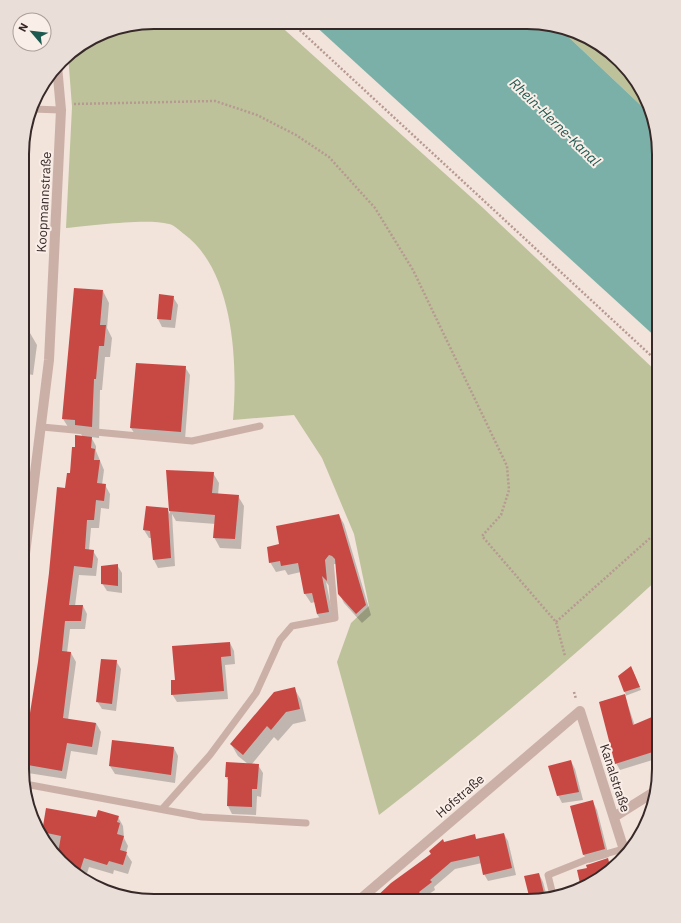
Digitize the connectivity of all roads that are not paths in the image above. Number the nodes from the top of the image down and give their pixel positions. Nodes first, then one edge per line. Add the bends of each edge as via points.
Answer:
1 (58, 74) edge
2 (61, 107) junction
3 (37, 109) edge
4 (260, 426) dead end
5 (42, 427) junction
6 (29, 507) edge
7 (330, 560) dead end
8 (580, 711) joint
9 (30, 785) edge
10 (650, 795) edge
11 (163, 808) junction
12 (614, 817) junction
13 (306, 823) dead end
14 (623, 849) edge
15 (621, 852) edge
16 (552, 891) edge
17 (365, 894) edge

1 - 2 street, Koopmannstraße
2 - 3 lane
2 - 5 street, Koopmannstraße via 49,360
4 - 5 lane via 192,441
5 - 6 street, Koopmannstraße
7 - 11 lane via 335,618 292,626 280,640 256,692 210,755
8 - 12 street, Kanalstraße
8 - 17 street, Hofstraße
9 - 11 lane
10 - 12 street
11 - 13 lane via 202,817
12 - 14 street, Kanalstraße
15 - 16 lane via 588,859 548,875

